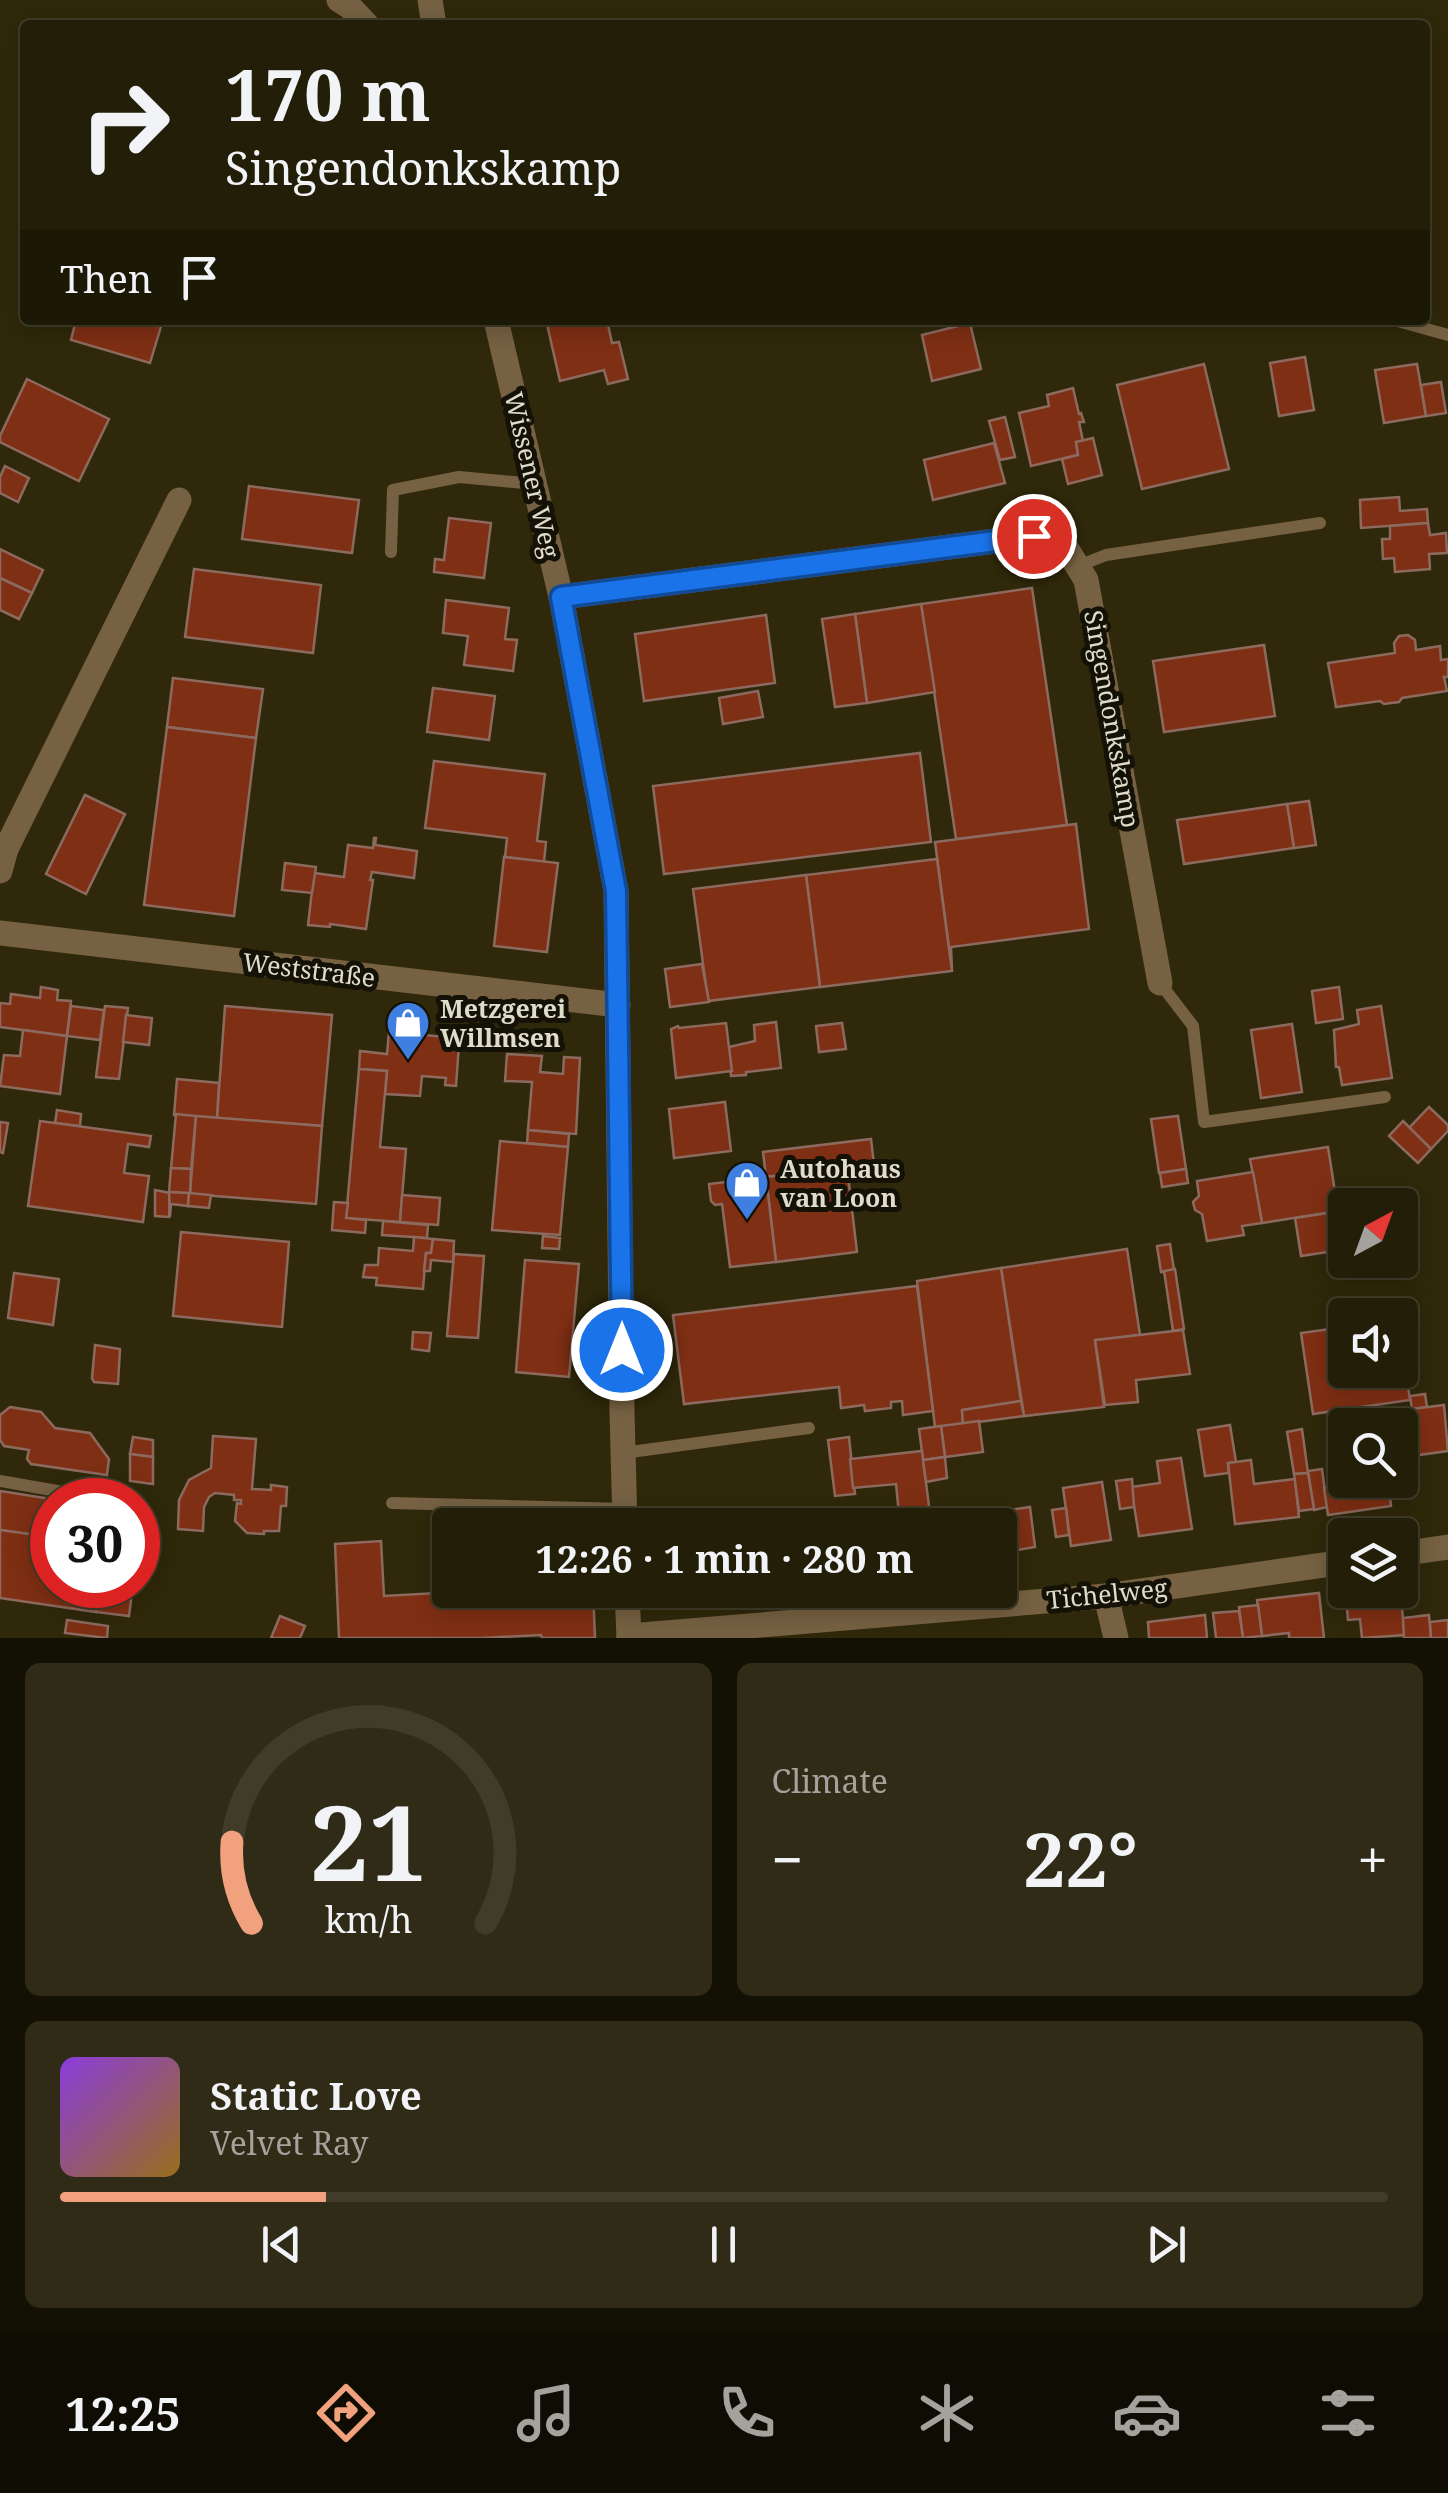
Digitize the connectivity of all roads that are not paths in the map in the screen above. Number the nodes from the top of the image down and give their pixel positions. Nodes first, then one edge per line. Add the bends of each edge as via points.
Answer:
1 (339, 0) edge
2 (362, 20) edge
3 (497, 325) edge
4 (1412, 325) edge
5 (1448, 335) edge
6 (534, 484) junction
7 (179, 500) dead end
8 (1320, 523) dead end
9 (391, 552) dead end
10 (1078, 566) junction
11 (561, 597) junction
12 (0, 871) edge
13 (0, 933) edge
14 (1160, 983) joint
15 (618, 1005) junction
16 (1385, 1097) dead end
17 (809, 1428) dead end
18 (623, 1454) junction
19 (0, 1481) edge
20 (30, 1486) edge
21 (392, 1503) dead end
22 (475, 1508) edge
23 (625, 1508) edge
24 (1448, 1548) edge
25 (1418, 1552) edge
26 (1328, 1564) edge
27 (1106, 1596) junction
28 (628, 1608) edge
29 (629, 1637) edge
30 (1116, 1638) edge

1 - 2 street
3 - 6 street, Wissener Weg
4 - 5 lane
6 - 9 lane via 459,477 393,490
6 - 11 street, Wissener Weg
7 - 12 street
8 - 10 lane via 1106,555
10 - 11 street via 1068,550 1034,536
10 - 14 street, Singendonkskamp via 1086,580
11 - 15 street, Wissener Weg via 616,891
13 - 15 street, Weststraße
14 - 16 lane via 1193,1026 1204,1122
15 - 18 street, Wissener Weg
17 - 18 lane
18 - 23 street, Wissener Weg
19 - 20 lane
21 - 22 lane
24 - 25 street
26 - 27 street, Tichelweg
27 - 29 street, Tichelweg
27 - 30 street
28 - 29 street

